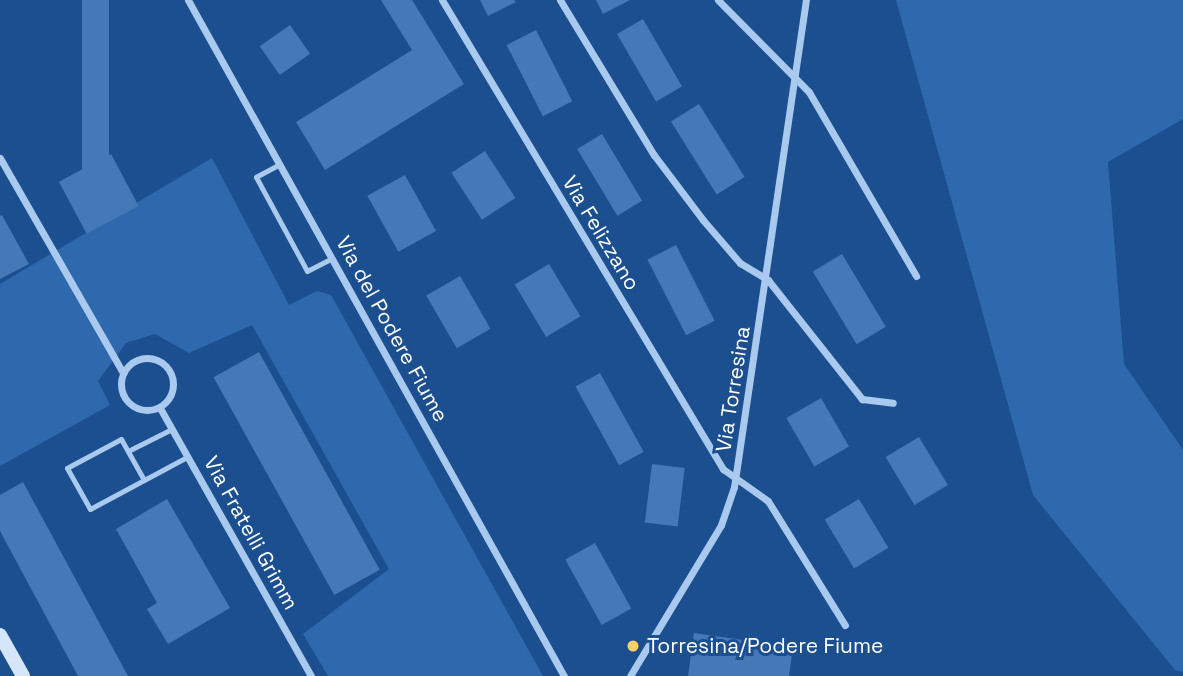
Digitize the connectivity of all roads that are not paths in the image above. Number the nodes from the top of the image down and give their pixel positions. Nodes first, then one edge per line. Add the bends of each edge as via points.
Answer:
1 (188, 0) edge
2 (442, 0) edge
3 (560, 0) edge
4 (718, 0) edge
5 (806, 0) edge
6 (795, 82) junction
7 (0, 158) edge
8 (279, 164) junction
9 (332, 258) junction
10 (916, 276) dead end
11 (768, 280) junction
12 (123, 373) junction
13 (893, 404) dead end
14 (160, 408) junction
15 (172, 429) junction
16 (128, 451) junction
17 (187, 457) junction
18 (736, 478) junction
19 (144, 480) junction
20 (845, 625) dead end
21 (0, 635) edge
22 (23, 676) edge
23 (311, 676) edge
24 (564, 676) edge
25 (630, 676) edge

1 - 8 street, Via del Podere Fiume
2 - 18 street, Via Felizzano via 711,451
3 - 11 street via 654,155 740,263
4 - 6 street
5 - 6 street, Via Torresina
6 - 10 street via 808,92
6 - 11 street, Via Torresina
7 - 12 street
8 - 9 street, Via del Podere Fiume
8 - 9 lane via 256,177 307,271
9 - 24 street, Via del Podere Fiume
11 - 13 street via 862,399
11 - 18 street, Via Torresina
12 - 14 street via 121,390 129,404 144,411
12 - 14 street via 144,358 162,362 174,385
14 - 15 street, Via Fratelli Grimm
15 - 16 lane
15 - 17 street, Via Fratelli Grimm
16 - 19 lane
16 - 19 lane via 121,439 67,468 90,509
17 - 19 lane
17 - 23 street, Via Fratelli Grimm
18 - 20 street, Via Felizzano via 768,501
18 - 25 street, Via Torresina via 721,525
21 - 22 street

